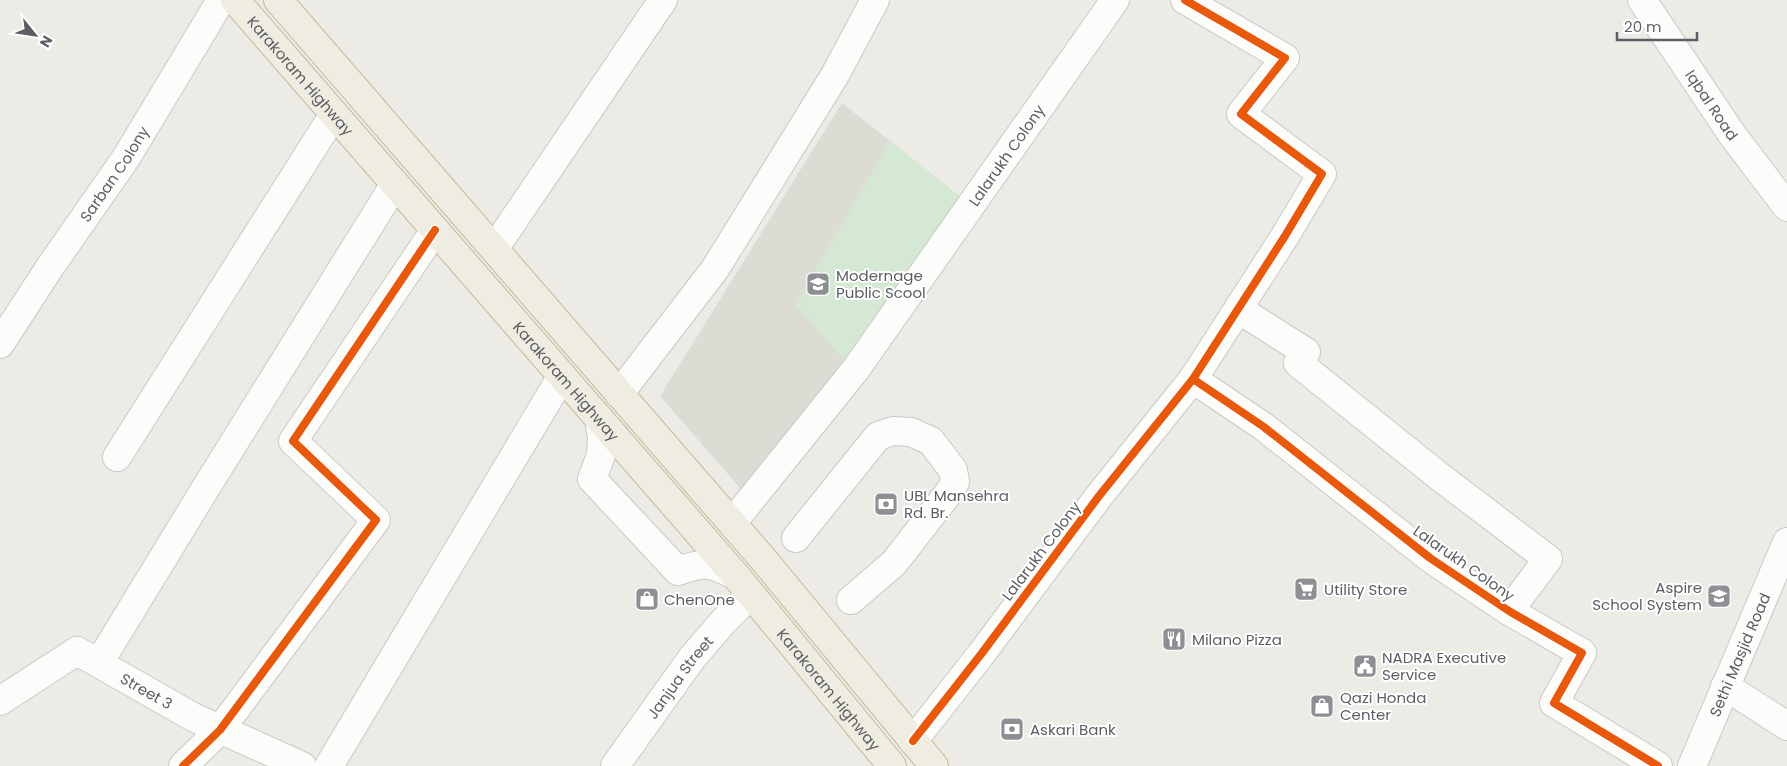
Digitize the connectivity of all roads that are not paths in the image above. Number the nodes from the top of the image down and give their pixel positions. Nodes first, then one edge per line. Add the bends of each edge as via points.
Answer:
1 (221, 0) edge
2 (235, 0) edge
3 (278, 0) edge
4 (663, 0) edge
5 (875, 0) edge
6 (1115, 0) edge
7 (1185, 0) edge
8 (1642, 0) edge
9 (334, 114) junction
10 (395, 184) junction
11 (1787, 207) edge
12 (435, 230) junction
13 (494, 250) junction
14 (1238, 309) junction
15 (0, 344) edge
16 (562, 376) junction
17 (1193, 379) junction
18 (619, 394) junction
19 (599, 419) junction
20 (117, 457) dead end
21 (732, 523) junction
22 (796, 538) dead end
23 (1787, 542) edge
24 (743, 585) junction
25 (851, 600) dead end
26 (1509, 611) junction
27 (99, 663) junction
28 (1725, 686) junction
29 (0, 701) edge
30 (1787, 726) edge
31 (220, 730) junction
32 (913, 740) junction
33 (258, 758) edge
34 (183, 766) edge
35 (302, 766) edge
36 (329, 766) edge
37 (615, 766) edge
38 (892, 766) edge
39 (934, 766) edge
40 (1658, 766) edge
41 (1692, 766) edge

1 - 15 street, Sarban Colony via 126,158
2 - 9 highway, Karakoram Highway
3 - 13 highway
4 - 13 street
5 - 18 street via 835,75 715,269
6 - 21 street, Lalarukh Colony via 856,369
7 - 14 street, Lalarukh Colony via 1285,58 1241,114 1322,174
8 - 11 street, Iqbal Road via 1731,132
9 - 10 highway, Karakoram Highway
9 - 20 street
10 - 12 highway, Karakoram Highway
10 - 27 street
12 - 16 highway, Karakoram Highway
12 - 31 street via 293,441 376,520
13 - 18 highway
14 - 17 street, Lalarukh Colony
14 - 26 street via 1306,352 1298,363 1440,478 1548,559
16 - 19 highway, Karakoram Highway
16 - 36 street
17 - 26 street, Lalarukh Colony via 1264,427 1430,558
17 - 32 street, Lalarukh Colony via 1099,496
18 - 21 highway
19 - 24 highway, Karakoram Highway
19 - 24 street via 601,455 592,478 678,571 699,564 718,566
21 - 32 highway
22 - 25 street via 878,436 893,431 911,432 931,442 943,455 953,470 954,482 950,491 894,563
23 - 28 street, Sethi Masjid Road
24 - 37 street, Janjua Street via 723,622 692,658
24 - 38 highway, Karakoram Highway
26 - 40 street, Lalarukh Colony via 1582,653 1554,703
27 - 29 street, Street 3 via 77,651
27 - 31 street, Street 3
28 - 30 street
28 - 41 street, Sethi Masjid Road
31 - 33 street, Street 3
31 - 34 street
32 - 39 highway
33 - 35 street, Street 3

